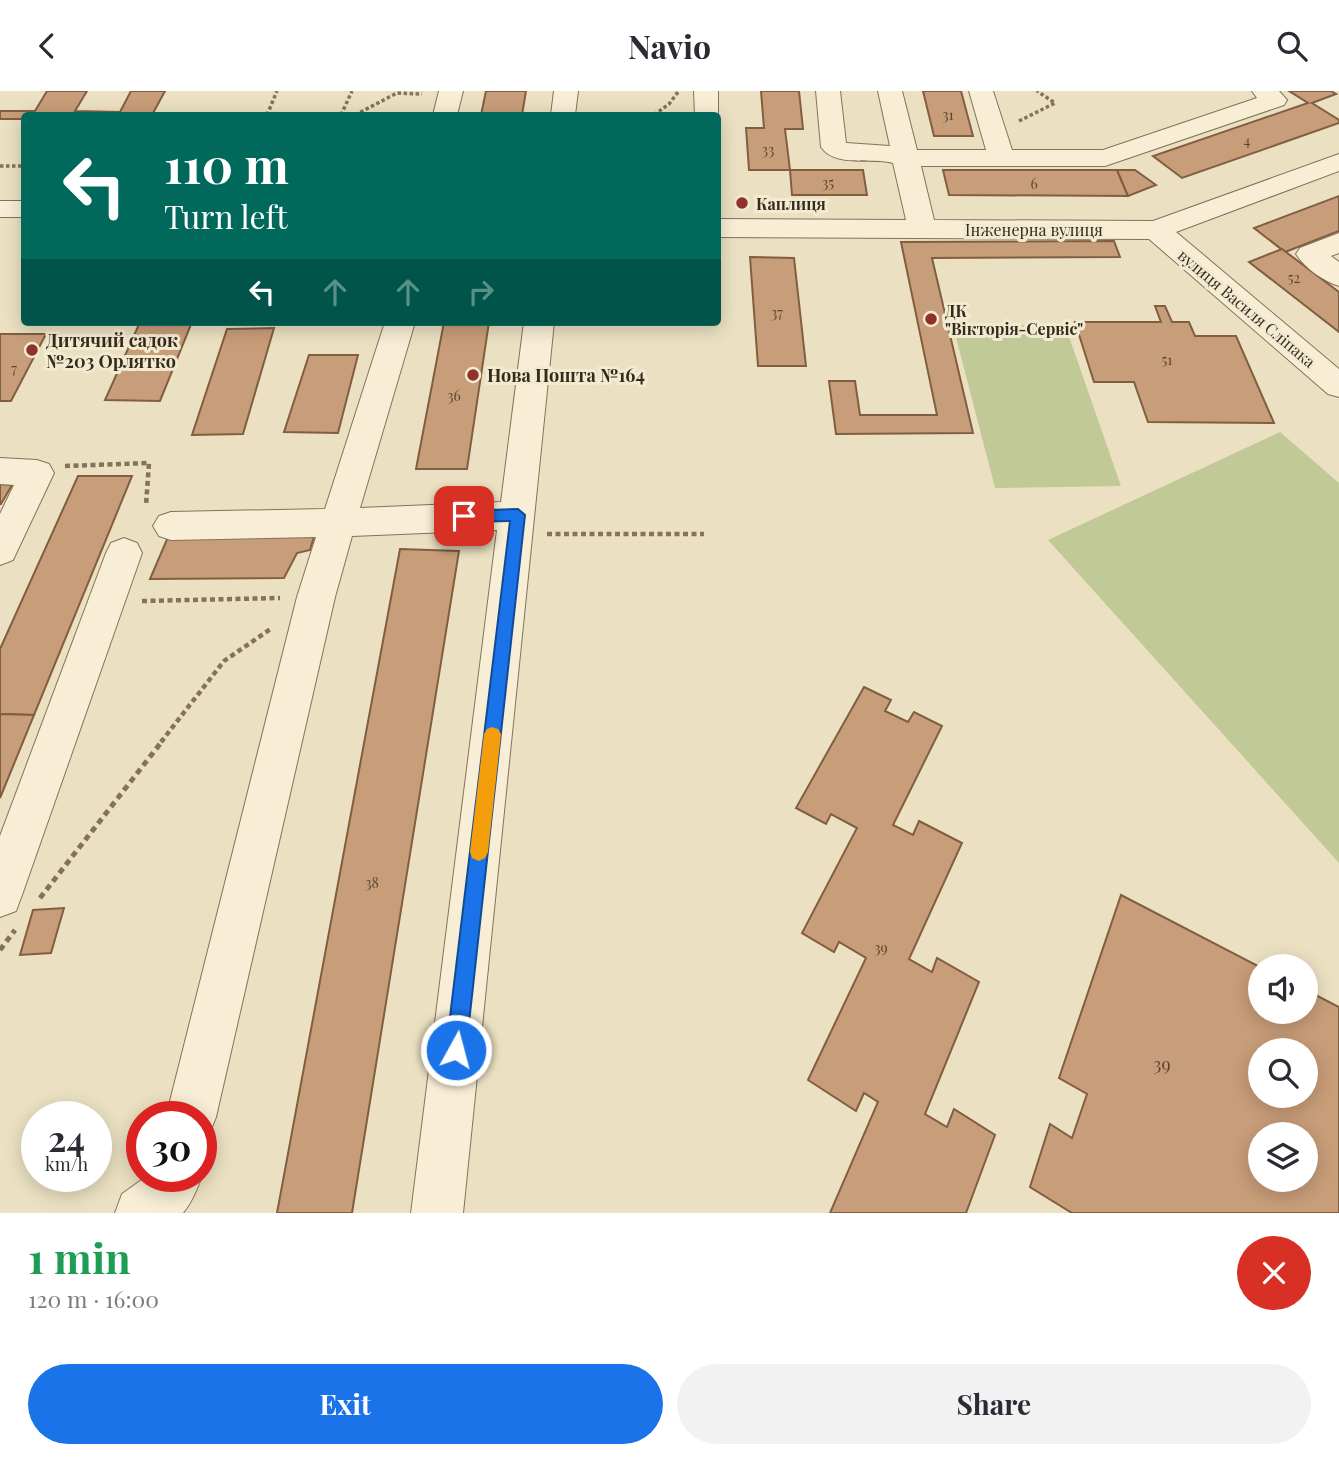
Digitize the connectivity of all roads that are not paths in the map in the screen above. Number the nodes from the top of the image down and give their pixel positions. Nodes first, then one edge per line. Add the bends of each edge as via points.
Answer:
1 (566, 91) edge
2 (706, 91) edge
3 (828, 91) edge
4 (890, 91) edge
5 (981, 91) edge
6 (1264, 91) edge
7 (563, 112) edge
8 (707, 112) edge
9 (998, 147) junction
10 (905, 158) junction
11 (1336, 166) edge
12 (0, 209) edge
13 (21, 209) edge
14 (721, 228) edge
15 (922, 229) junction
16 (1156, 230) junction
17 (0, 232) edge
18 (21, 232) edge
19 (1339, 242) edge
20 (1339, 276) edge
21 (399, 326) edge
22 (538, 326) edge
23 (1339, 386) edge
24 (0, 471) edge
25 (338, 523) junction
26 (517, 524) junction
27 (171, 526) dead end
28 (0, 550) edge
29 (124, 554) road end
30 (17, 910) edge
31 (195, 1101) edge
32 (166, 1192) edge
33 (141, 1213) edge
34 (437, 1213) edge

1 - 7 street
2 - 8 street
3 - 10 street via 834,148 845,153 891,152
4 - 10 street
5 - 9 street
6 - 9 street via 1275,100 1105,158
9 - 10 street
10 - 15 street
11 - 16 street, Інженерна вулиця
12 - 13 street
14 - 15 street, Інженерна вулиця
15 - 16 street, Інженерна вулиця
16 - 23 street, вулиця Василя Сліпака
17 - 18 street
19 - 20 street via 1310,254
21 - 25 street
22 - 26 street
24 - 28 street via 37,473
25 - 26 street
25 - 27 street
25 - 31 street via 316,597
26 - 34 street
29 - 30 street via 104,602
32 - 33 street

